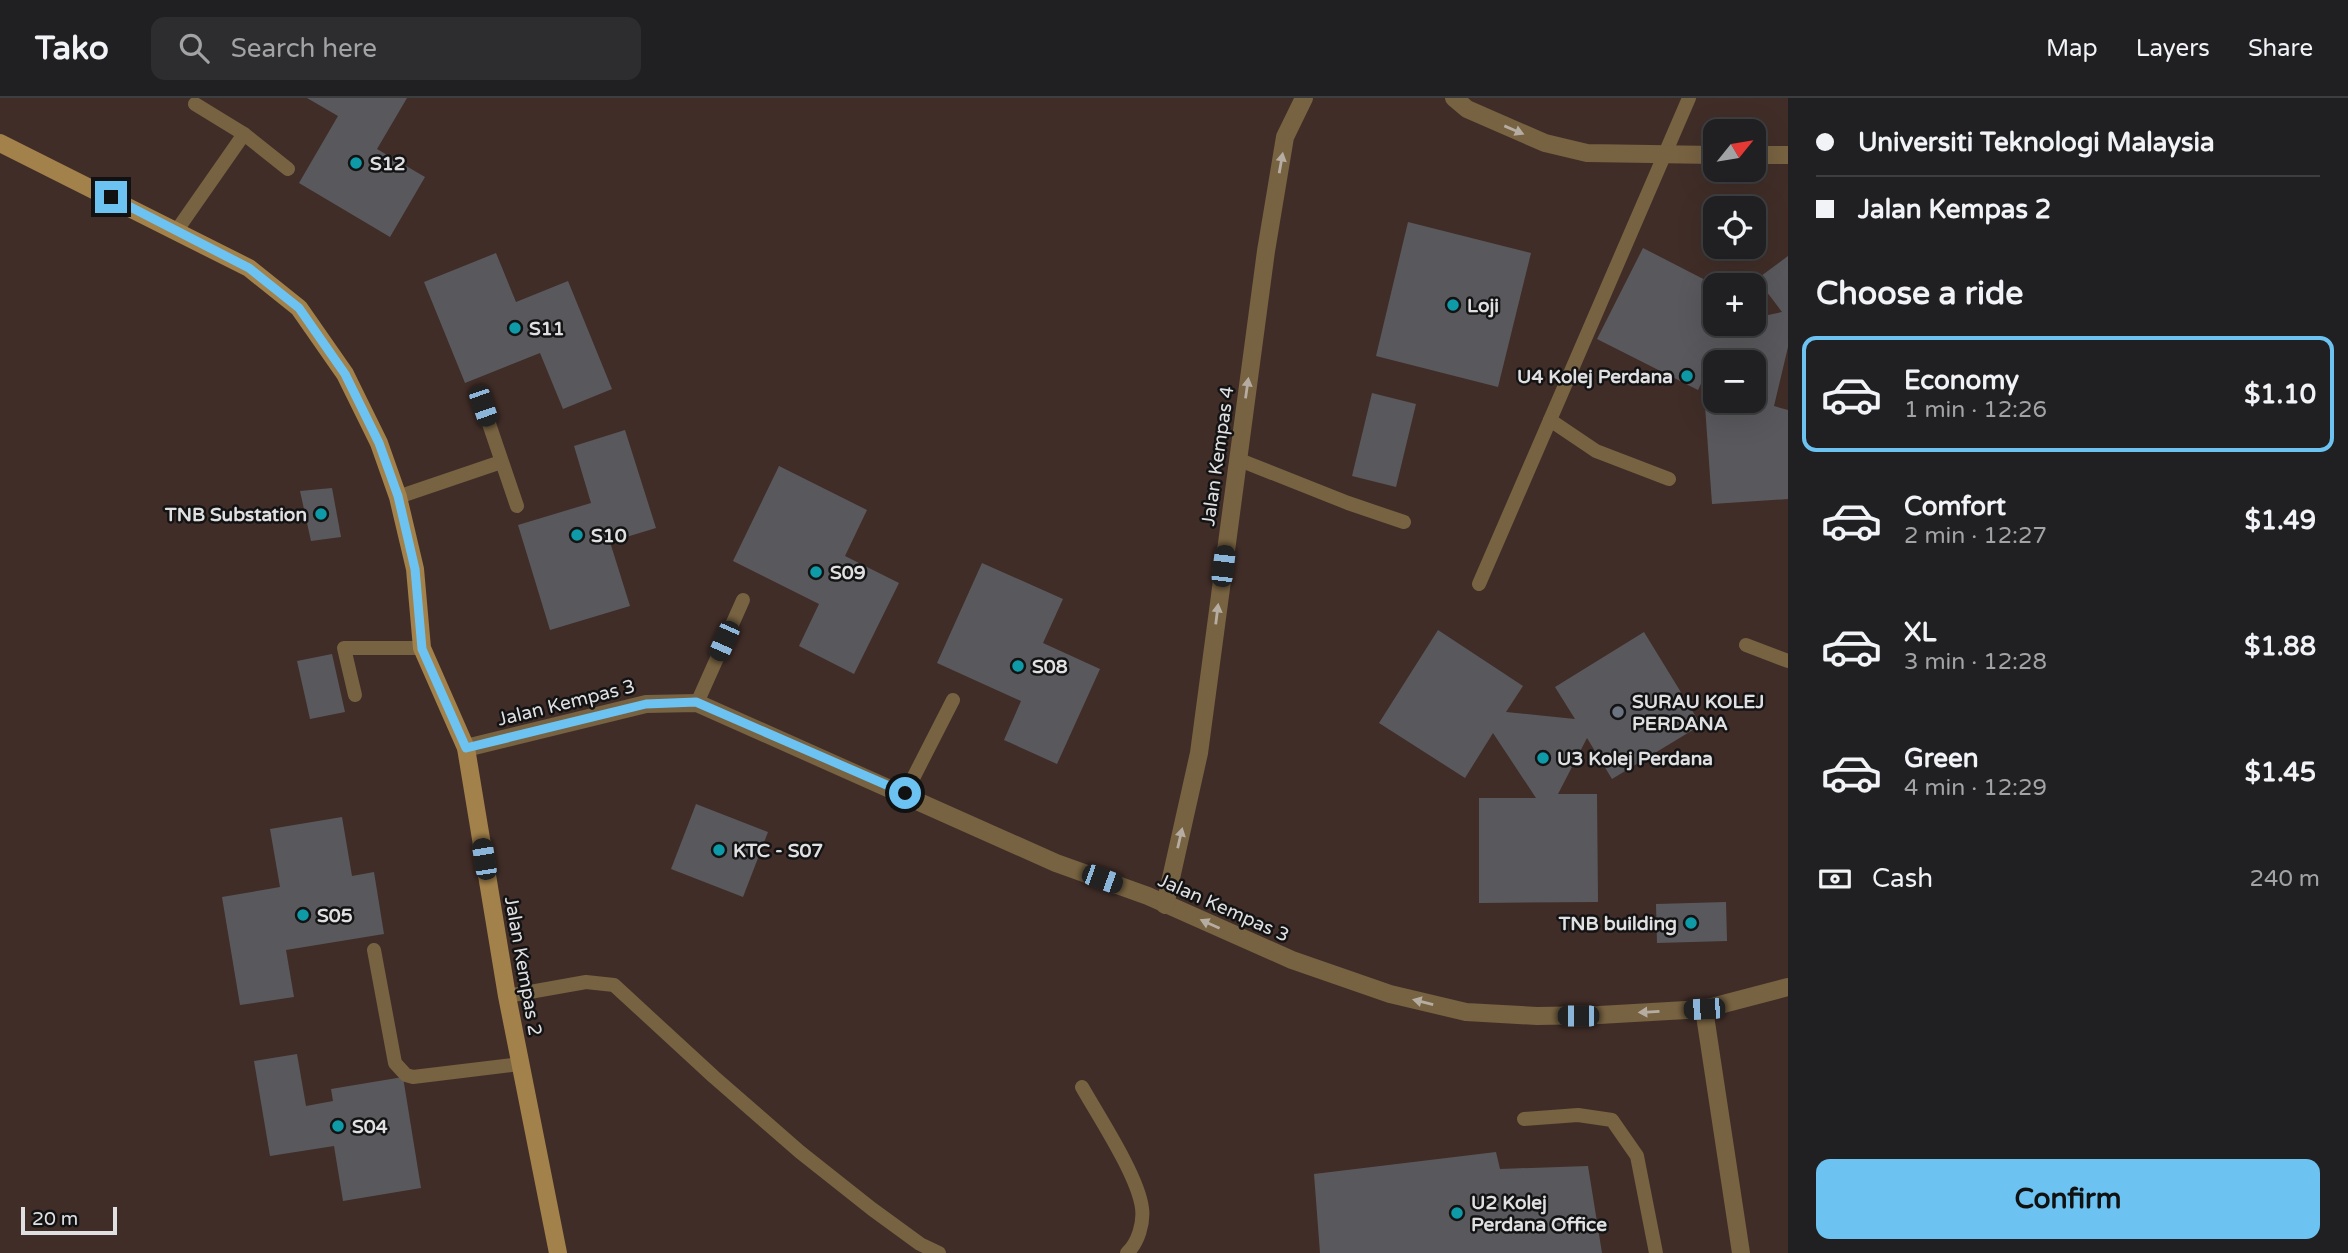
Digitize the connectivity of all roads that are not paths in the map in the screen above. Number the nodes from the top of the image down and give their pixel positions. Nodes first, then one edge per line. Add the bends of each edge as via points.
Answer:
1 (1304, 98) edge
2 (1454, 98) edge
3 (1689, 98) edge
4 (195, 104) dead end
5 (244, 134) junction
6 (0, 143) edge
7 (1703, 155) edge
8 (1766, 155) edge
9 (1788, 155) edge
10 (1665, 156) junction
11 (288, 170) dead end
12 (177, 230) junction
13 (483, 406) dead end
14 (1550, 420) junction
15 (1237, 459) junction
16 (501, 461) junction
17 (1668, 479) dead end
18 (398, 496) junction
19 (517, 506) dead end
20 (1404, 522) dead end
21 (1479, 584) dead end
22 (743, 600) dead end
23 (1746, 645) dead end
24 (422, 649) junction
25 (1788, 661) edge
26 (355, 695) dead end
27 (953, 700) dead end
28 (696, 702) junction
29 (466, 748) junction
30 (905, 793) junction
31 (1165, 905) junction
32 (374, 950) dead end
33 (1788, 987) edge
34 (507, 996) junction
35 (1704, 1009) junction
36 (520, 1065) junction
37 (1082, 1087) dead end
38 (1524, 1119) dead end
39 (558, 1253) edge
40 (939, 1253) edge
41 (1127, 1253) edge
42 (1656, 1253) edge
43 (1741, 1253) edge

15 -> 1 street, Jalan Kempas 4 via 1285,137
2 -> 10 street via 1468,109 1545,143 1587,153
3 - 10 lane
4 - 5 lane
5 - 11 lane
5 - 12 lane
6 - 12 street, Jalan Kempas 2
7 - 10 street
8 - 9 street
10 - 14 lane
12 - 18 street, Jalan Kempas 2 via 249,268 299,308 345,374 379,443
13 - 16 lane
14 - 17 lane via 1596,451
14 - 21 lane
15 - 20 lane
31 -> 15 street, Jalan Kempas 4 via 1199,753
16 - 18 lane
16 - 19 lane
18 - 24 street, Jalan Kempas 2 via 415,569
22 - 28 lane
23 - 25 lane
24 - 26 lane via 345,648
24 - 29 street, Jalan Kempas 2
27 - 30 lane
28 - 29 street, Jalan Kempas 3 via 646,704
28 - 30 street, Jalan Kempas 3
29 - 34 street, Jalan Kempas 2
30 - 31 street, Jalan Kempas 3 via 1056,863
35 -> 31 street, Jalan Kempas 3 via 1598,1016 1466,1013 1390,994 1292,960
32 - 36 lane via 395,1063 406,1075
33 - 35 street, Jalan Kempas 3
34 - 36 street, Jalan Kempas 2
34 - 40 lane via 586,982 614,985 800,1152 920,1244
35 - 43 street
36 - 39 street, Jalan Kempas 2
37 - 41 lane via 1132,1178 1142,1209 1140,1230
38 - 42 lane via 1578,1115 1612,1120 1637,1156

